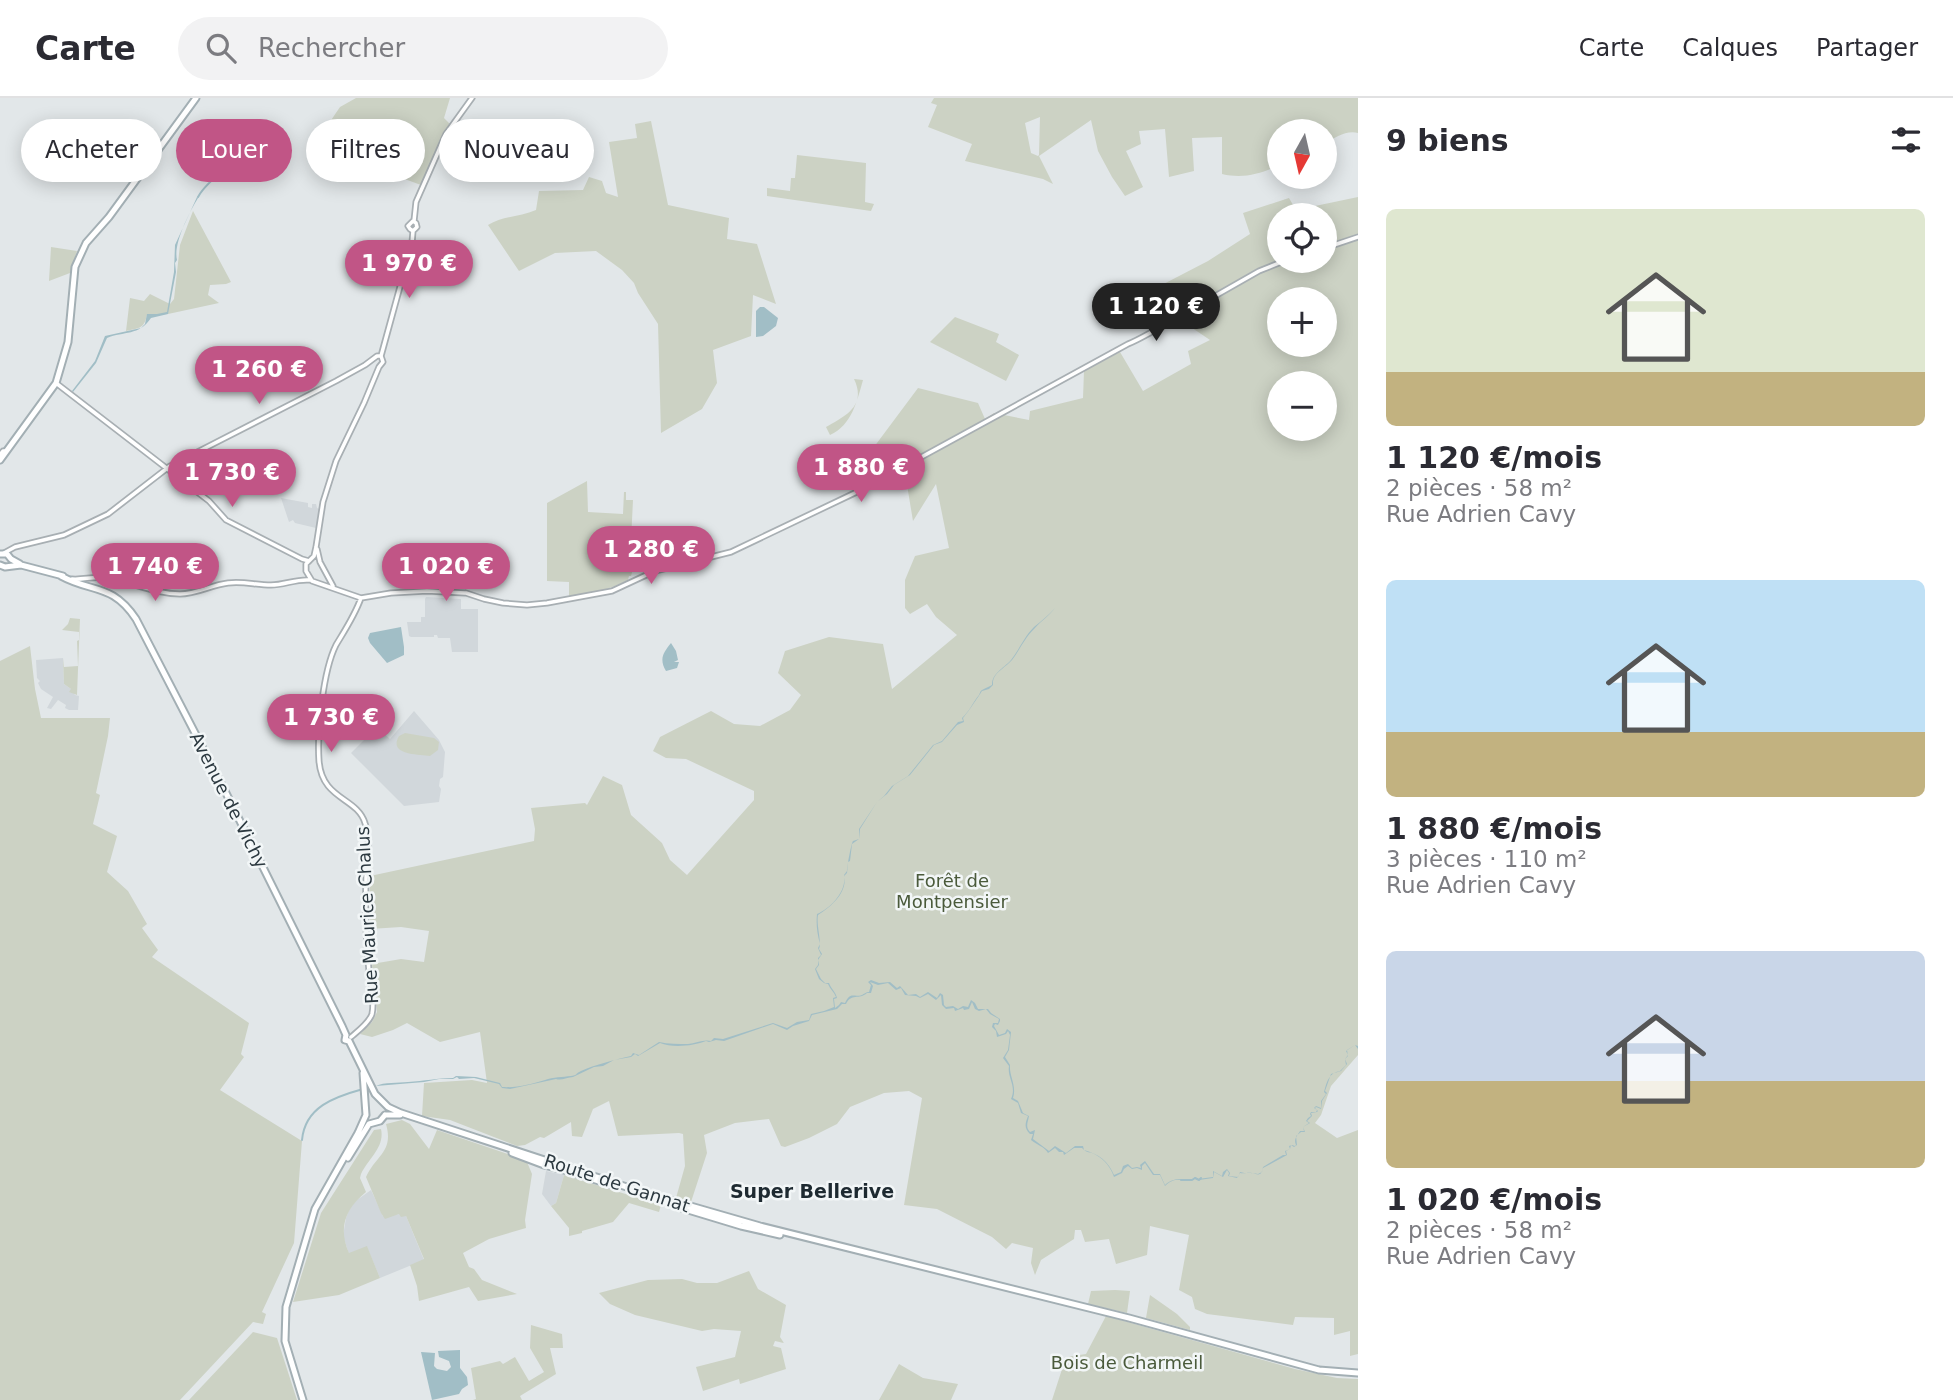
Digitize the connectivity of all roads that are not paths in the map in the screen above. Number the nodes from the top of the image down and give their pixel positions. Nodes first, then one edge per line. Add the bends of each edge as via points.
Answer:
1 (196, 98) edge
2 (472, 98) edge
3 (1358, 237) edge
4 (1337, 243) edge
5 (1267, 268) edge
6 (1187, 307) junction
7 (1194, 307) junction
8 (1188, 314) junction
9 (1172, 316) junction
10 (1176, 320) junction
11 (1128, 344) junction
12 (380, 356) junction
13 (377, 362) junction
14 (56, 383) junction
15 (0, 458) edge
16 (166, 469) junction
17 (316, 547) junction
18 (5, 557) edge
19 (310, 561) junction
20 (320, 562) junction
21 (0, 565) edge
22 (324, 572) junction
23 (64, 577) junction
24 (78, 580) junction
25 (313, 581) junction
26 (89, 585) junction
27 (335, 589) junction
28 (361, 598) junction
29 (349, 1038) junction
30 (360, 1063) junction
31 (382, 1102) junction
32 (366, 1107) junction
33 (366, 1115) junction
34 (385, 1115) junction
35 (374, 1121) junction
36 (854, 1251) junction
37 (1358, 1373) edge
38 (304, 1400) edge

1 - 14 main road via 86,249 76,277 68,342
2 - 12 street via 446,134 416,202 414,221 418,226
3 - 4 street
5 - 7 street
6 - 7 street
6 - 8 street
6 - 9 street via 1174,305
7 - 8 street
8 - 10 street
9 - 10 street
9 - 11 street
10 - 11 street
11 - 28 street via 861,490 731,552 655,571 612,591 541,604 427,591
12 - 13 street
12 - 13 street via 383,361
13 - 16 street
13 - 17 street via 364,403 336,460
14 - 15 main road
14 - 16 street
16 - 18 street via 108,514
16 - 19 street via 226,520
17 - 19 street
17 - 20 street
18 - 21 main road via 4,567
18 - 23 main road
19 - 20 street
19 - 25 street via 305,568
20 - 22 street
22 - 25 street via 321,580
22 - 27 street
23 - 24 main road
23 - 26 main road
24 - 25 street via 108,578 178,594 235,582
24 - 26 main road
25 - 27 street
26 - 29 main road, Avenue de Vichy via 119,599 138,623
27 - 28 street
28 - 29 street, Rue Maurice Chalus via 326,679 318,744 325,782 366,826 373,1008 367,1023
29 - 30 main road, Avenue de Vichy
30 - 31 main road, Avenue de Vichy
30 - 32 main road, Avenue de Vichy
31 - 32 main road via 371,1101
31 - 34 main road
31 - 36 main road, Route de Gannat via 401,1113 642,1192
32 - 33 main road
33 - 35 main road
33 - 38 main road via 315,1209 288,1294 285,1341
34 - 35 main road
34 - 36 main road, Route de Gannat via 400,1115 741,1226
35 - 38 main road via 318,1211 292,1295 288,1335
36 - 37 main road, Route de Gannat via 1319,1370

